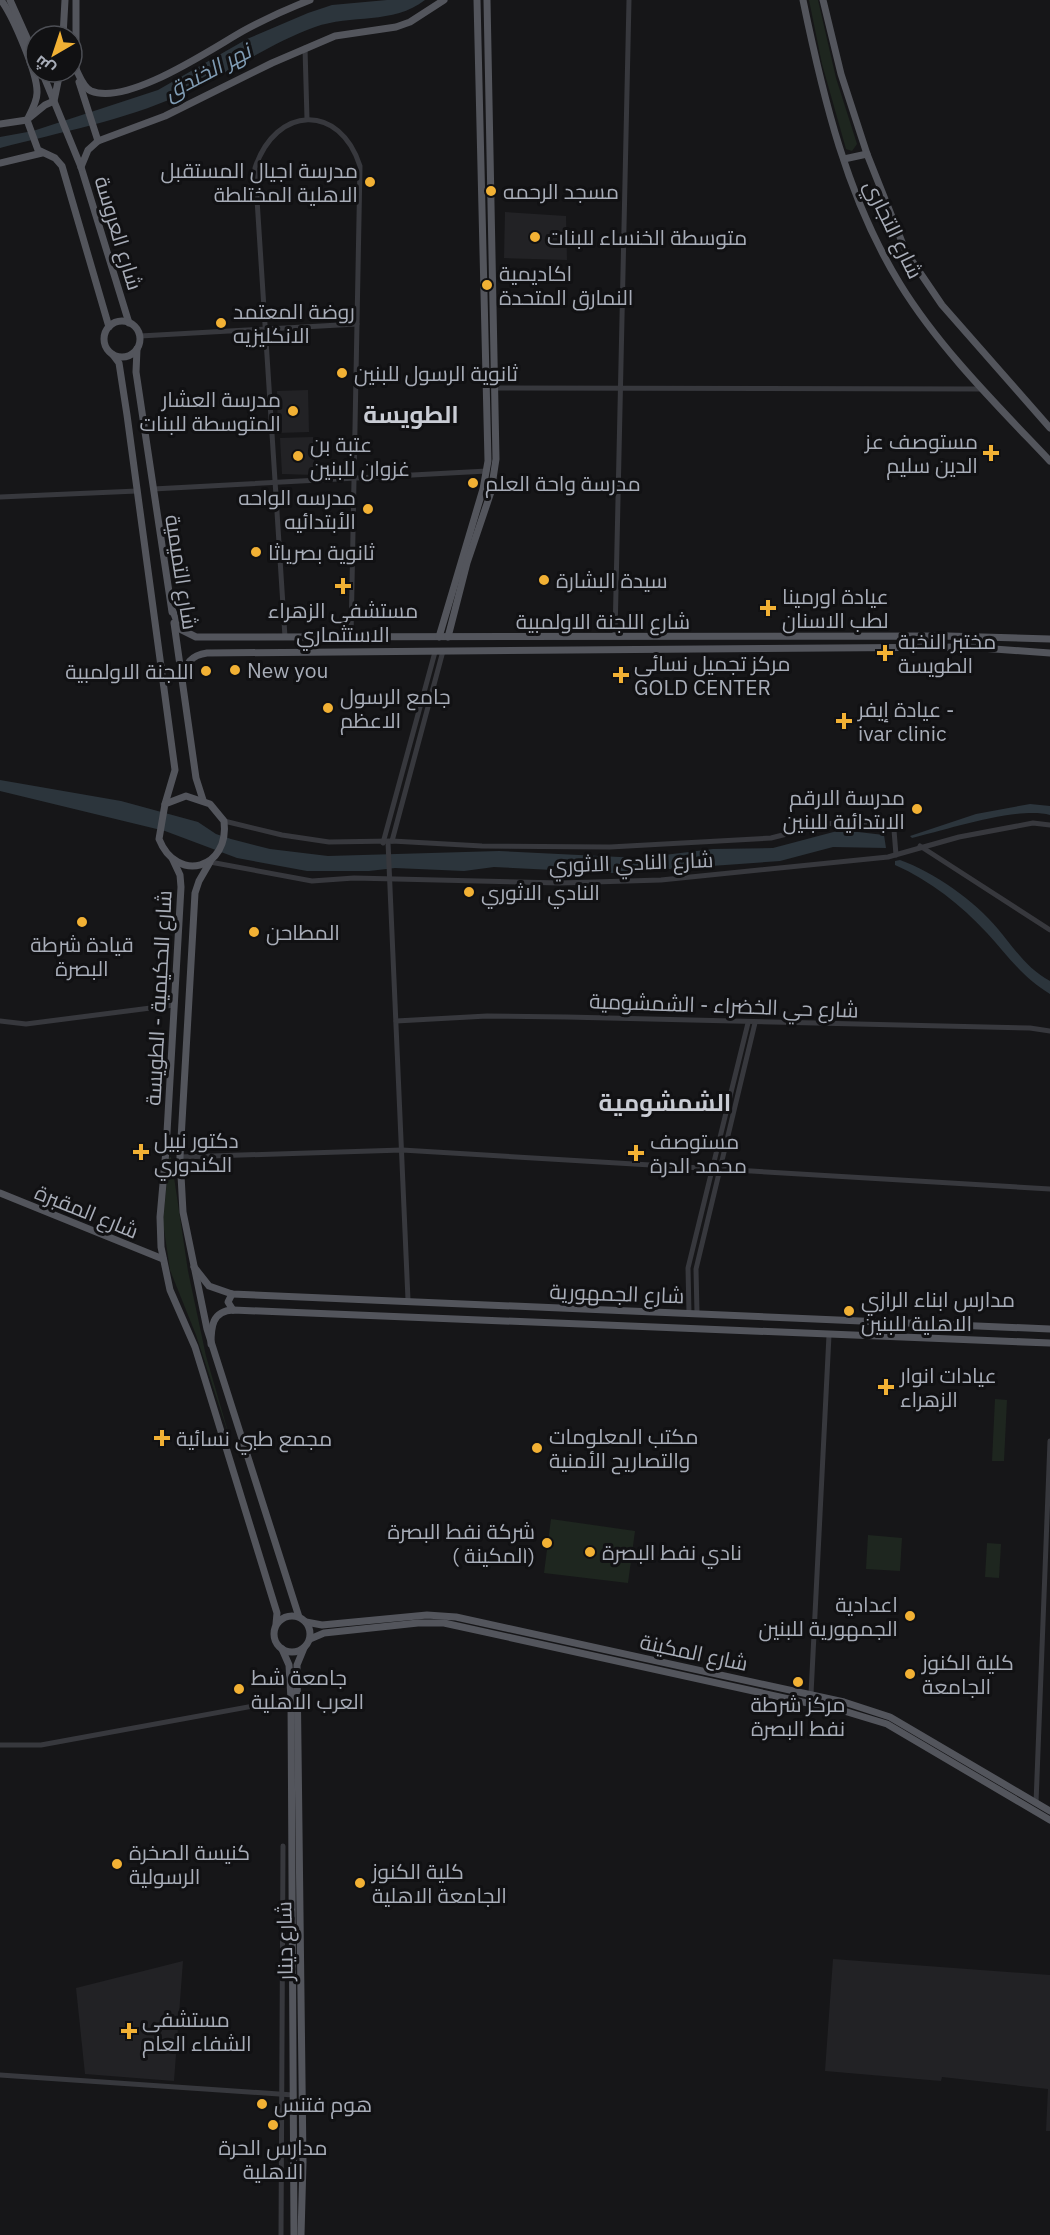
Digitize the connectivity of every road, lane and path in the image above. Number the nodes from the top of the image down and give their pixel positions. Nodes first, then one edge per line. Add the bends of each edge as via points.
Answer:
1 (1, 0) edge
2 (10, 0) edge
3 (65, 0) edge
4 (76, 0) edge
5 (310, 0) edge
6 (444, 0) edge
7 (477, 0) edge
8 (487, 0) edge
9 (629, 0) edge
10 (803, 0) edge
11 (823, 0) edge
12 (64, 24) edge
13 (76, 24) edge
14 (24, 31) edge
15 (305, 48) junction
16 (47, 84) edge
17 (58, 84) edge
18 (80, 84) edge
19 (83, 84) edge
20 (54, 101) junction
21 (307, 119) junction
22 (27, 120) junction
23 (0, 124) edge
24 (98, 141) junction
25 (42, 153) junction
26 (867, 154) junction
27 (844, 159) junction
28 (0, 163) edge
29 (81, 167) junction
30 (129, 323) junction
31 (357, 324) junction
32 (109, 327) junction
33 (265, 329) junction
34 (140, 336) junction
35 (137, 349) junction
36 (486, 350) junction
37 (495, 350) junction
38 (113, 355) junction
39 (496, 388) junction
40 (621, 388) junction
41 (983, 389) junction
42 (1050, 428) edge
43 (1050, 461) edge
44 (487, 471) junction
45 (354, 478) junction
46 (275, 482) junction
47 (153, 489) junction
48 (487, 490) junction
49 (137, 491) junction
50 (0, 497) edge
51 (172, 609) junction
52 (615, 636) junction
53 (206, 637) junction
54 (285, 637) junction
55 (351, 637) junction
56 (439, 637) junction
57 (448, 637) junction
58 (569, 637) junction
59 (586, 637) junction
60 (1050, 639) edge
61 (586, 650) junction
62 (569, 651) junction
63 (439, 652) junction
64 (207, 653) junction
65 (1050, 653) edge
66 (183, 679) junction
67 (419, 710) junction
68 (427, 712) junction
69 (203, 800) junction
70 (164, 808) junction
71 (224, 821) junction
72 (1050, 825) edge
73 (388, 844) junction
74 (920, 846) junction
75 (896, 855) junction
76 (173, 860) junction
77 (210, 862) junction
78 (389, 879) junction
79 (1050, 930) edge
80 (174, 1005) junction
81 (0, 1021) edge
82 (396, 1021) junction
83 (748, 1023) junction
84 (755, 1023) junction
85 (1050, 1031) edge
86 (169, 1093) junction
87 (184, 1094) junction
88 (168, 1109) junction
89 (183, 1110) junction
90 (402, 1150) junction
91 (180, 1157) junction
92 (712, 1168) junction
93 (719, 1169) junction
94 (1050, 1189) edge
95 (0, 1193) edge
96 (163, 1259) junction
97 (194, 1267) junction
98 (232, 1294) junction
99 (408, 1300) junction
100 (232, 1310) junction
101 (693, 1313) junction
102 (1031, 1328) junction
103 (1050, 1329) edge
104 (829, 1335) junction
105 (1031, 1342) junction
106 (1050, 1343) edge
107 (211, 1344) junction
108 (1050, 1441) edge
109 (253, 1478) junction
110 (238, 1482) junction
111 (299, 1617) junction
112 (306, 1623) junction
113 (276, 1624) junction
114 (310, 1639) junction
115 (304, 1648) junction
116 (282, 1650) junction
117 (592, 1651) junction
118 (811, 1694) junction
119 (291, 1699) junction
120 (0, 1745) edge
121 (1036, 1803) junction
122 (1050, 1811) edge
123 (1050, 1820) edge
124 (283, 1846) dead end
125 (0, 2075) edge
126 (282, 2094) junction
127 (293, 2095) junction
128 (281, 2235) edge
129 (294, 2235) edge
130 (301, 2235) edge

1 - 22 main road via 20,37 36,85
2 - 14 main road
3 - 12 main road
4 - 13 main road
5 - 19 main road via 268,18 169,74 106,93 93,92
6 - 15 main road via 396,27 335,36
7 - 36 main road
8 - 37 main road
9 - 40 street
10 - 27 main road, شارع التجاري via 820,81
11 - 26 main road, شارع التجاري via 841,74
15 - 21 street
15 - 24 main road via 186,107
16 - 20 main road, شارع العروسة
17 - 20 main road
18 - 24 main road
20 - 22 main road
20 - 29 main road, شارع العروسة
21 - 31 street via 339,133 351,145 360,166
21 - 33 street via 273,134 255,168
22 - 23 main road
22 - 25 main road via 35,147
24 - 29 main road via 88,150
25 - 28 main road
25 - 32 main road, شارع العروسة via 62,166
26 - 27 main road
26 - 42 main road, شارع التجاري via 906,252 925,283
27 - 41 main road, شارع التجاري via 886,260 901,285
29 - 30 main road, شارع العروسة
30 - 32 main road via 118,322
30 - 34 main road
31 - 33 street
31 - 45 street
32 - 38 main road via 105,341
33 - 34 street
33 - 46 street
34 - 35 main road
35 - 38 main road via 128,356
35 - 47 main road, شارع التميمية via 135,360
36 - 37 main road
36 - 44 main road
37 - 39 main road
38 - 49 main road, شارع التميمية via 118,363
39 - 40 street
39 - 48 main road via 496,459
40 - 41 street
40 - 52 street
41 - 43 main road, شارع التجاري
44 - 45 street
44 - 48 main road
45 - 46 street
45 - 55 street
46 - 47 street
46 - 54 street
47 - 51 main road, شارع التميمية
48 - 56 main road
48 - 57 main road
49 - 50 street
49 - 70 main road, شارع التميمية via 175,770
51 - 53 main road, شارع اللجنة الاولمبية via 183,632
51 - 66 main road, شارع التميمية
52 - 59 main road, شارع اللجنة الاولمبية
52 - 60 main road, شارع اللجنة الاولمبية
53 - 54 main road, شارع اللجنة الاولمبية
53 - 64 main road
54 - 55 main road, شارع اللجنة الاولمبية
55 - 56 main road, شارع اللجنة الاولمبية
56 - 57 main road, شارع اللجنة الاولمبية
57 - 58 main road, شارع اللجنة الاولمبية
58 - 59 main road, شارع اللجنة الاولمبية
58 - 62 main road
59 - 61 main road
61 - 62 main road, شارع اللجنة الاولمبية
61 - 65 main road, شارع اللجنة الاولمبية via 967,647
62 - 63 main road, شارع اللجنة الاولمبية
63 - 64 main road, شارع اللجنة الاولمبية
63 - 67 street
63 - 68 street
64 - 66 main road via 193,658
66 - 69 main road, شارع التميمية via 195,778
67 - 68 street
67 - 73 street
68 - 73 street
69 - 70 main road via 186,796
69 - 71 main road
70 - 76 main road via 159,832 163,848
71 - 73 street via 317,840
71 - 77 main road via 217,855
72 - 74 street, شارع النادي الاثوري via 1033,823
73 - 75 street via 656,845 771,838 856,821 894,830
73 - 78 street
74 - 75 street, شارع النادي الاثوري
74 - 79 street
75 - 78 street, شارع النادي الاثوري via 662,880 560,883
76 - 77 main road via 190,866
76 - 80 main road, شارع الحكيمية - الطويسة via 180,875
77 - 78 street, شارع النادي الاثوري via 312,881
77 - 87 main road, شارع الحكيمية - الطويسة via 195,893
78 - 82 street
80 - 81 street via 26,1024
80 - 86 main road, شارع الحكيمية - الطويسة
82 - 83 street, شارع حي الخضراء - الشمشومية via 525,1016
82 - 90 street
83 - 84 street, شارع حي الخضراء - الشمشومية
83 - 92 street
84 - 85 street, شارع حي الخضراء - الشمشومية
84 - 93 street
86 - 87 main road via 176,1097
86 - 88 main road, شارع الحكيمية - الطويسة
87 - 89 main road, شارع الحكيمية - الطويسة
88 - 89 main road
88 - 96 main road, شارع الحكيمية - الطويسة via 160,1217
89 - 91 main road, شارع الحكيمية - الطويسة
90 - 91 street
90 - 92 street
90 - 99 street
91 - 97 main road, شارع الحكيمية - الطويسة via 183,1212
92 - 93 street
92 - 101 street via 688,1268
93 - 94 street
93 - 101 street via 696,1269
95 - 96 main road, شارع المقبرة
96 - 110 main road, شارع الحكيمية - الطويسة via 170,1290 195,1347
97 - 98 main road, شارع الجمهورية via 209,1286
97 - 107 main road, شارع الحكيمية - الطويسة
98 - 99 main road, شارع الجمهورية
98 - 100 main road via 228,1302
99 - 101 main road, شارع الجمهورية
100 - 104 main road, شارع الجمهورية
100 - 107 main road via 221,1312 213,1321
101 - 102 main road, شارع الجمهورية
102 - 103 main road, شارع الجمهورية
102 - 105 main road via 1036,1337
104 - 105 main road, شارع الجمهورية
104 - 118 street
105 - 106 main road, شارع الجمهورية
107 - 109 main road, شارع الحكيمية - الطويسة
108 - 121 street
109 - 110 main road via 248,1485
109 - 111 main road, شارع الحكيمية - الطويسة
110 - 113 main road, شارع الحكيمية - الطويسة via 277,1612
111 - 112 main road
111 - 113 main road via 286,1616
112 - 114 main road
112 - 117 main road, شارع المكينة via 441,1615
113 - 116 main road via 273,1635
114 - 115 main road
114 - 117 main road, شارع المكينة via 336,1631 444,1623
115 - 116 main road via 293,1653
115 - 130 main road, شارع دينار via 297,1665
116 - 119 main road, شارع دينار via 289,1665
117 - 118 main road, شارع المكينة
117 - 123 main road, شارع المكينة via 869,1718 899,1730
118 - 121 main road, شارع المكينة via 890,1717
119 - 120 street via 41,1745
119 - 127 main road, شارع دينار
121 - 122 main road, شارع المكينة
124 - 126 street
125 - 126 street
126 - 127 street
126 - 128 street
127 - 129 main road, شارع دينار

